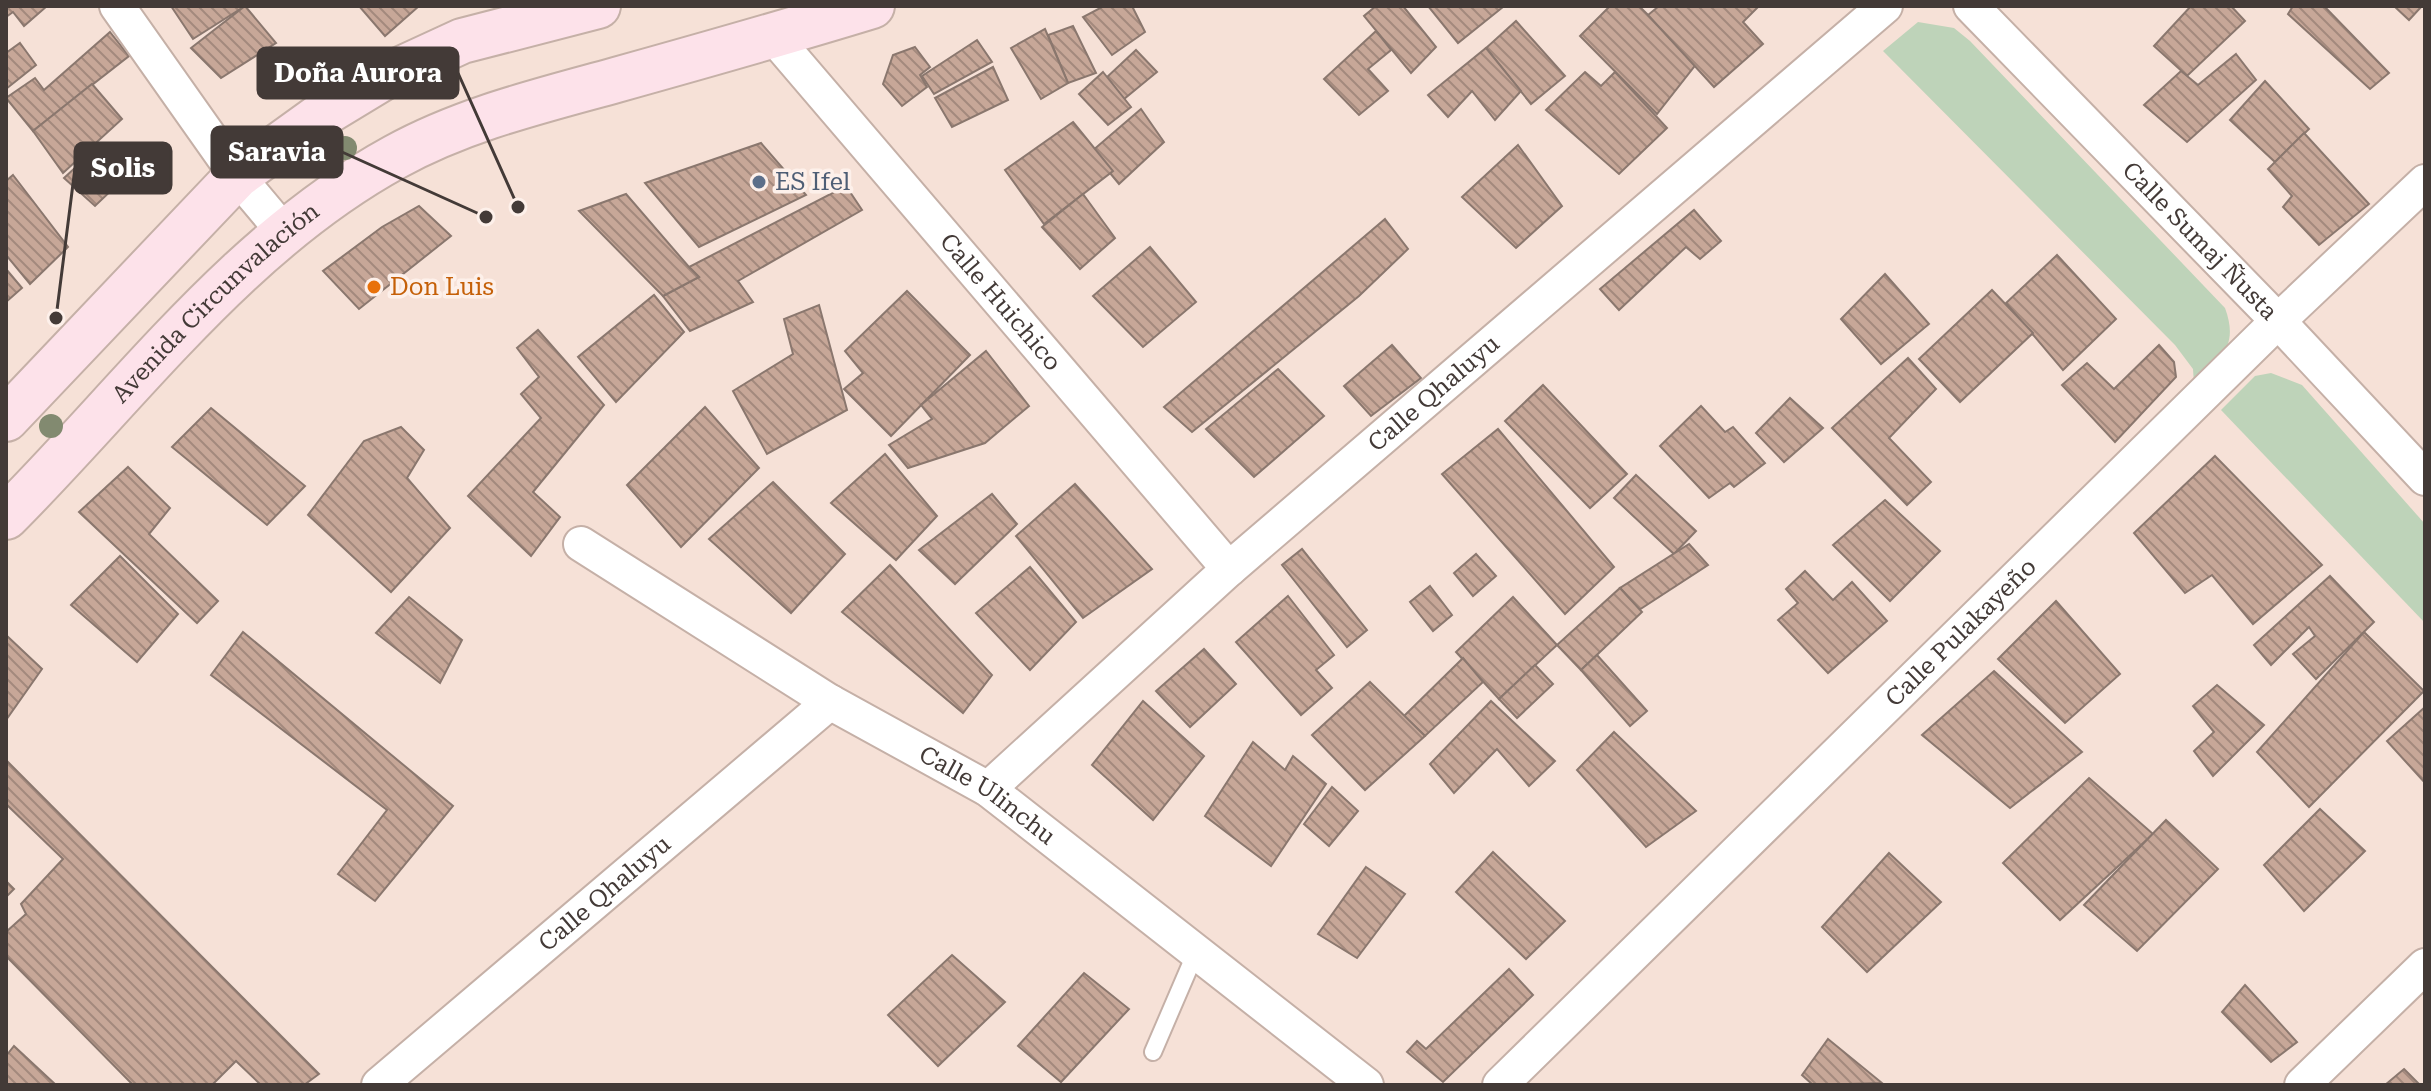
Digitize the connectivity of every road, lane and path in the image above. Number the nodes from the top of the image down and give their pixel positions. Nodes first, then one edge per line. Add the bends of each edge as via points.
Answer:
1 (117, 6) edge
2 (598, 6) edge
3 (872, 6) edge
4 (1885, 6) edge
5 (1971, 6) edge
6 (762, 21) edge
7 (237, 176) junction
8 (2425, 182) edge
9 (284, 232) junction
10 (2278, 321) junction
11 (6, 419) edge
12 (2425, 478) edge
13 (6, 517) edge
14 (581, 544) dead end
15 (1229, 569) junction
16 (830, 702) junction
17 (988, 789) junction
18 (1196, 952) junction
19 (2425, 966) edge
20 (1153, 1052) dead end
21 (379, 1085) edge
22 (1366, 1085) edge
23 (1500, 1085) edge
24 (2302, 1085) edge

1 - 7 street
2 - 7 main road via 462,41 386,76
3 - 6 main road, Avenida Circunvalación
4 - 15 street, Calle Qhaluyu
5 - 10 street, Calle Sumaj Ñusta
6 - 9 main road, Avenida Circunvalación via 482,117 395,157
6 - 15 street, Calle Huichico
7 - 9 street
7 - 11 main road
8 - 10 street, Calle Pulakayeño
9 - 13 main road, Avenida Circunvalación via 199,311
10 - 12 street, Calle Sumaj Ñusta
10 - 23 street, Calle Pulakayeño
14 - 16 street, Calle Ulinchu
15 - 17 street, Calle Qhaluyu
16 - 17 street, Calle Ulinchu
16 - 21 street, Calle Qhaluyu
17 - 18 street, Calle Ulinchu
18 - 20 lane
18 - 22 street, Calle Ulinchu
19 - 24 street

